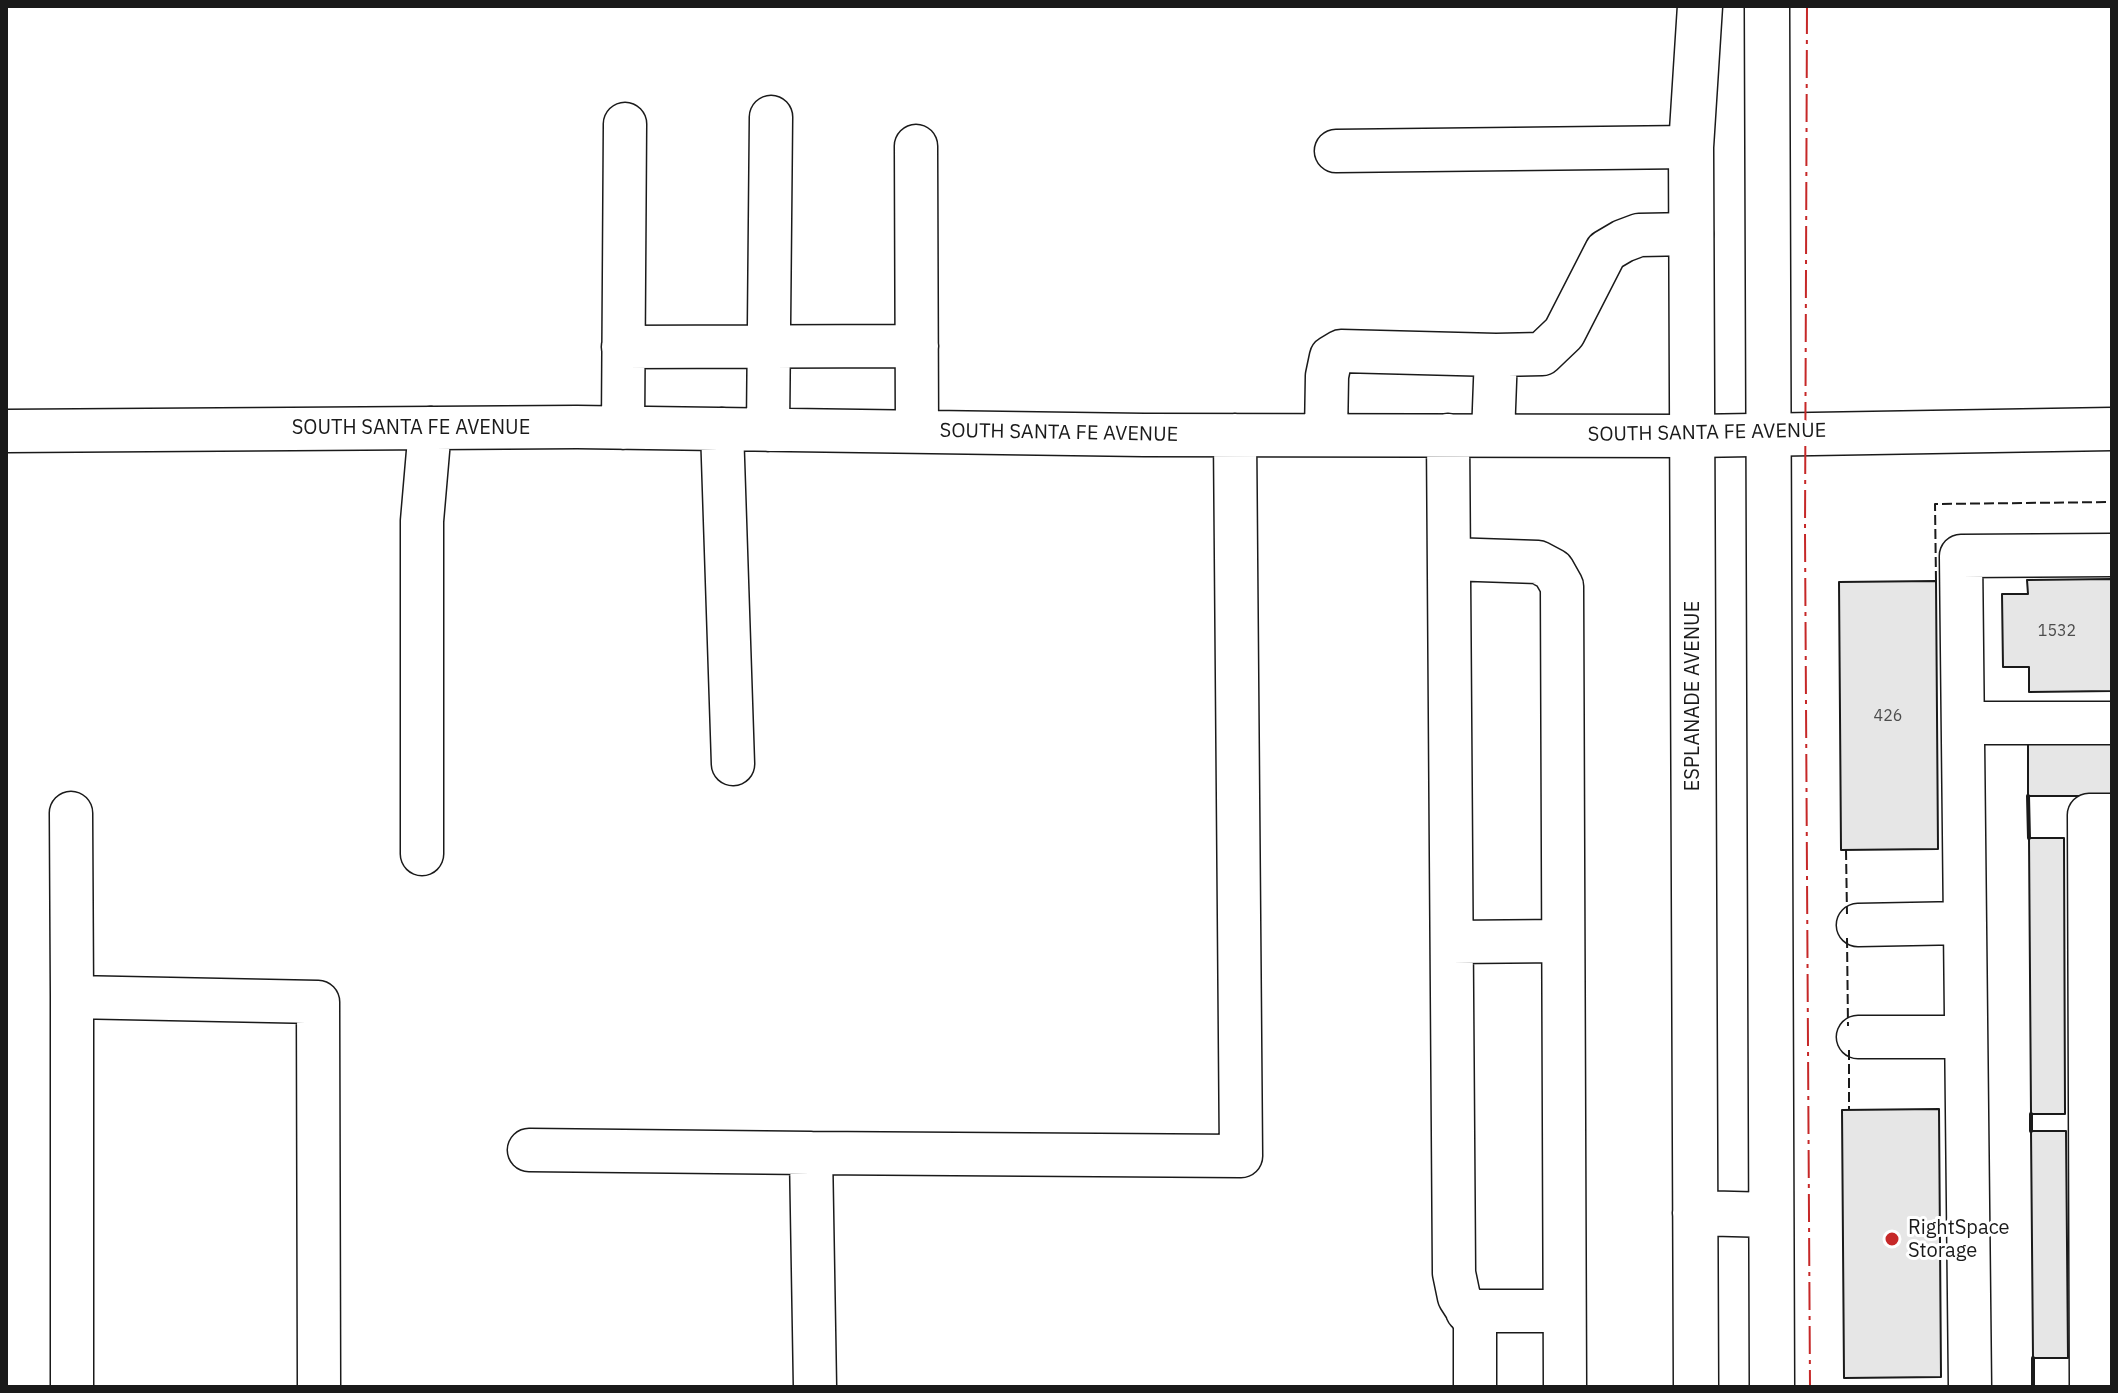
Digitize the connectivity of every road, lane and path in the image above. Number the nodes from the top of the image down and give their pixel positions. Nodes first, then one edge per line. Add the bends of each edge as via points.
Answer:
1 (1700, 6) edge
2 (1767, 6) edge
3 (771, 117) dead end
4 (625, 124) dead end
5 (916, 146) dead end
6 (1691, 147) junction
7 (1336, 151) dead end
8 (1692, 234) junction
9 (917, 346) junction
10 (623, 347) junction
11 (767, 348) junction
12 (1496, 355) junction
13 (430, 428) junction
14 (623, 428) junction
15 (722, 429) junction
16 (2112, 429) edge
17 (768, 430) junction
18 (6, 431) edge
19 (917, 431) junction
20 (1768, 433) junction
21 (1235, 435) junction
22 (1326, 435) junction
23 (1448, 435) junction
24 (1493, 435) junction
25 (1693, 436) junction
26 (2112, 555) edge
27 (1449, 559) junction
28 (1963, 723) junction
29 (2112, 723) edge
30 (733, 764) dead end
31 (71, 813) dead end
32 (2112, 815) edge
33 (422, 854) dead end
34 (1965, 923) junction
35 (1858, 925) dead end
36 (1563, 941) junction
37 (1452, 942) junction
38 (72, 997) junction
39 (1858, 1037) dead end
40 (1966, 1037) junction
41 (529, 1150) dead end
42 (811, 1153) junction
43 (1695, 1213) junction
44 (1771, 1215) junction
45 (1467, 1311) junction
46 (1564, 1311) junction
47 (72, 1387) edge
48 (319, 1387) edge
49 (815, 1387) edge
50 (1475, 1387) edge
51 (1565, 1387) edge
52 (1696, 1387) edge
53 (1772, 1387) edge
54 (1970, 1387) edge
55 (2091, 1387) edge

1 - 6 main road, ESPLANADE AVENUE
2 - 20 main road
3 - 11 street
4 - 10 street
5 - 9 street
6 - 7 street
6 - 8 main road, ESPLANADE AVENUE
8 - 12 street via 1639,235 1606,251 1564,333 1542,354
8 - 25 main road, ESPLANADE AVENUE
9 - 11 street
9 - 19 street
10 - 11 street
10 - 14 street
11 - 17 street
12 - 22 street via 1341,351 1331,357 1327,376
12 - 24 street
13 - 14 street, SOUTH SANTA FE AVENUE
13 - 18 street, SOUTH SANTA FE AVENUE
13 - 33 street via 422,521
14 - 15 street, SOUTH SANTA FE AVENUE
15 - 17 street, SOUTH SANTA FE AVENUE
15 - 30 street
16 - 20 street, SOUTH SANTA FE AVENUE
17 - 19 street, SOUTH SANTA FE AVENUE
19 - 21 street, SOUTH SANTA FE AVENUE
20 - 25 street, SOUTH SANTA FE AVENUE
20 - 44 main road
21 - 22 street, SOUTH SANTA FE AVENUE
21 - 42 street via 1241,1156
22 - 23 street, SOUTH SANTA FE AVENUE
23 - 24 street, SOUTH SANTA FE AVENUE
23 - 27 street
24 - 25 street, SOUTH SANTA FE AVENUE
25 - 43 main road, ESPLANADE AVENUE
26 - 28 street via 1961,556
27 - 36 street via 1538,562 1553,570 1562,586
27 - 37 street
28 - 29 street
28 - 34 street
31 - 38 street
32 - 55 street via 2089,815
34 - 35 street
34 - 40 street
36 - 37 street
36 - 46 street
37 - 45 street via 1454,1273
38 - 47 street
38 - 48 street via 318,1002
39 - 40 street
40 - 54 street
41 - 42 street
42 - 49 street
43 - 44 main road
43 - 52 main road, ESPLANADE AVENUE
44 - 53 main road
45 - 46 street
45 - 50 street via 1475,1322
46 - 51 street

